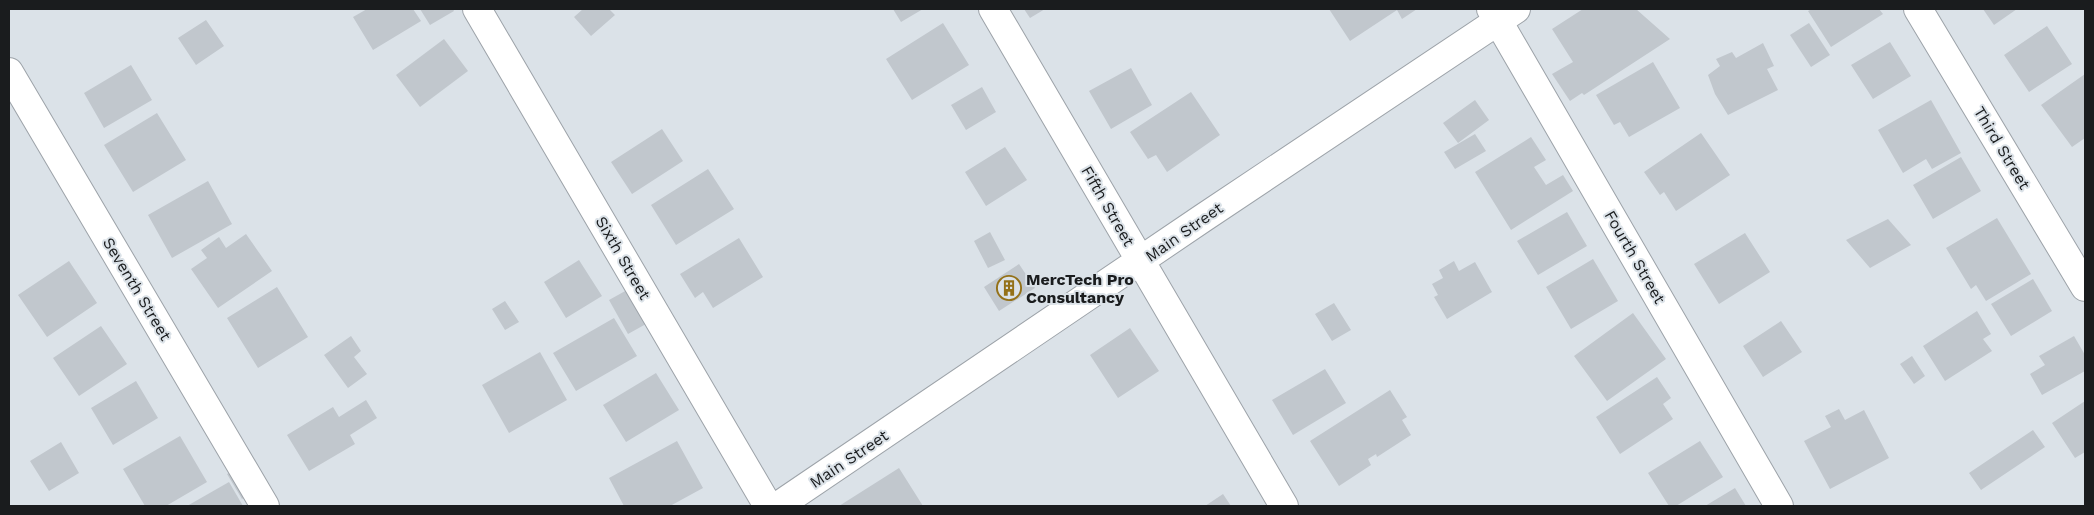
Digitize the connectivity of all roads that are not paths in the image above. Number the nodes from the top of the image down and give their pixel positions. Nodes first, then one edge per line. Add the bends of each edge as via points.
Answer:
1 (478, 9) edge
2 (993, 9) edge
3 (1918, 9) edge
4 (1502, 13) edge
5 (9, 72) edge
6 (1141, 261) junction
7 (2085, 287) edge
8 (265, 506) edge
9 (768, 506) edge
10 (778, 506) edge
11 (1284, 506) edge
12 (1779, 506) edge

1 - 9 street, Sixth Street
2 - 6 street, Fifth Street
3 - 7 street, Third Street
4 - 6 street, Main Street
4 - 12 street, Fourth Street
5 - 8 street, Seventh Street
6 - 10 street, Main Street
6 - 11 street, Fifth Street

